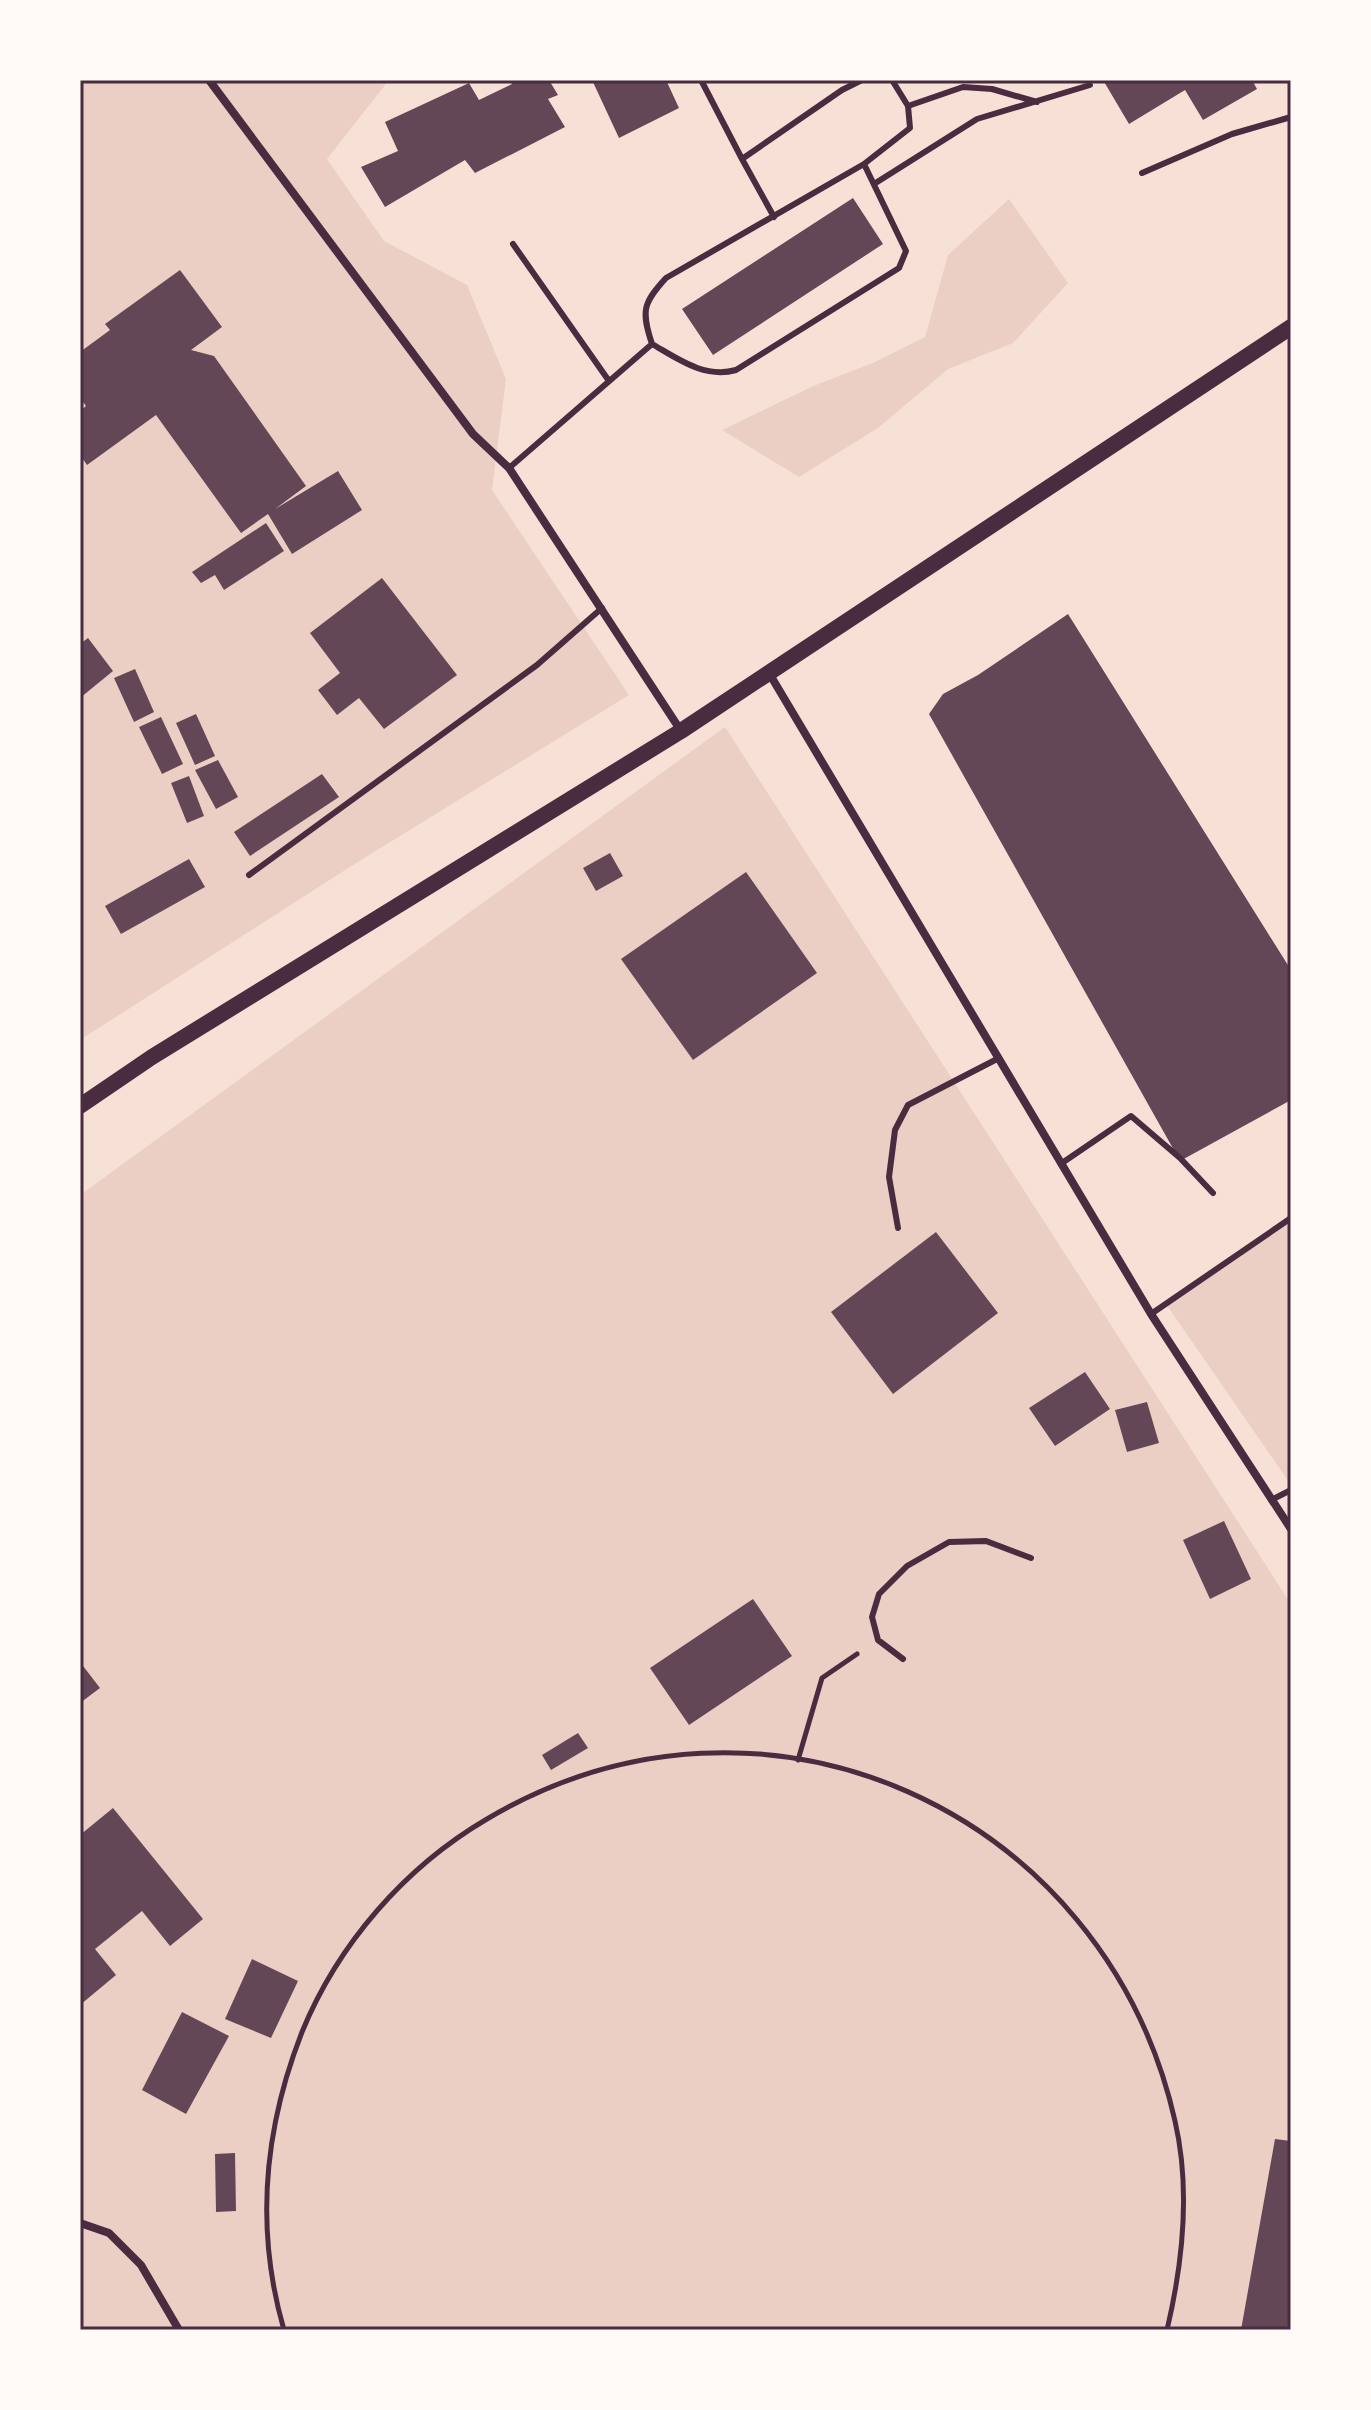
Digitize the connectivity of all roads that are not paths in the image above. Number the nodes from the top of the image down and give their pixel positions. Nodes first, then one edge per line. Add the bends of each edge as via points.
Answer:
1 (209, 80) edge
2 (701, 80) edge
3 (838, 80) edge
4 (862, 80) edge
5 (892, 80) edge
6 (1090, 85) dead end
7 (842, 90) junction
8 (1037, 102) junction
9 (908, 106) junction
10 (1291, 117) edge
11 (742, 159) junction
12 (864, 164) junction
13 (1142, 173) dead end
14 (874, 184) junction
15 (774, 217) junction
16 (513, 244) dead end
17 (1291, 327) edge
18 (652, 344) junction
19 (609, 381) junction
20 (509, 468) junction
21 (602, 608) junction
22 (769, 673) junction
23 (681, 731) junction
24 (249, 875) dead end
25 (999, 1058) junction
26 (80, 1106) edge
27 (1062, 1163) junction
28 (1213, 1193) dead end
29 (1291, 1218) edge
30 (898, 1228) dead end
31 (1151, 1314) junction
32 (1291, 1490) edge
33 (1271, 1500) junction
34 (1291, 1529) edge
35 (1031, 1558) dead end
36 (903, 1659) dead end
37 (80, 2223) edge
38 (179, 2330) edge

1 - 20 street via 473,434
2 - 11 lane
3 - 7 lane
4 - 7 lane
5 - 9 lane
6 - 8 lane
7 - 11 lane
8 - 9 lane via 963,87
8 - 14 lane via 977,119
9 - 12 lane via 910,128
10 - 13 lane via 1232,134
11 - 15 lane
12 - 14 lane
12 - 15 lane
14 - 18 lane via 906,251 899,268 736,370 723,373 690,366
15 - 18 lane via 666,278 650,295 643,319
16 - 19 lane
17 - 22 main road
18 - 19 lane
19 - 20 lane
20 - 21 street
21 - 23 street
21 - 24 lane via 537,665
22 - 23 main road
22 - 25 street
23 - 26 main road
25 - 27 street
25 - 30 lane via 908,1105 895,1130 889,1177
27 - 28 lane via 1131,1116
27 - 31 street
29 - 31 lane
31 - 33 street
32 - 33 lane
33 - 34 street
35 - 36 lane via 986,1541 949,1542 907,1566 879,1594 872,1617 878,1640
37 - 38 street via 109,2233 141,2265

